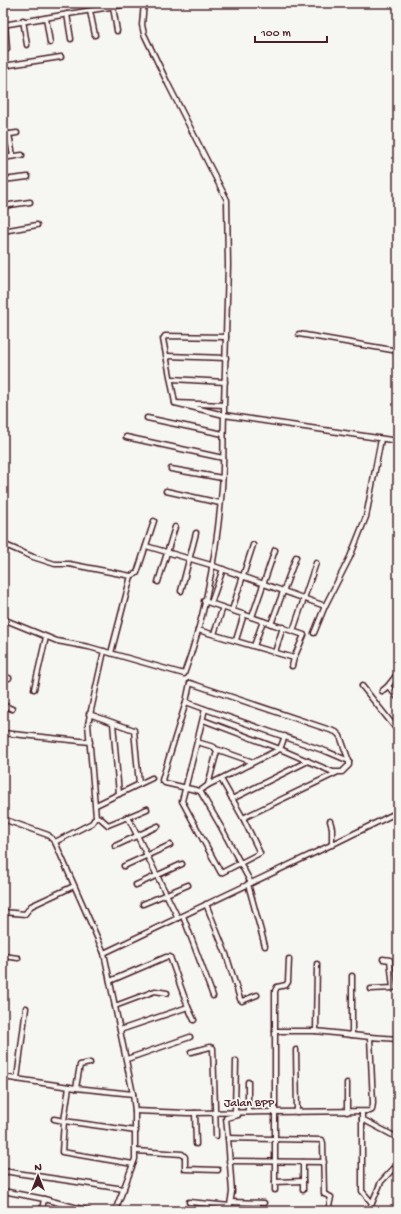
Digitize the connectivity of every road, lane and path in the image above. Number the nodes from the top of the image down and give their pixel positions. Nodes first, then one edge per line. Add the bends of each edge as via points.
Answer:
1 (144, 3) edge
2 (128, 4) dead end
3 (113, 7) junction
4 (90, 11) junction
5 (68, 14) junction
6 (46, 18) junction
7 (24, 20) junction
8 (4, 24) edge
9 (117, 31) dead end
10 (95, 35) dead end
11 (71, 39) dead end
12 (50, 43) dead end
13 (27, 45) dead end
14 (7, 49) dead end
15 (61, 58) dead end
16 (3, 66) edge
17 (17, 133) dead end
18 (9, 134) junction
19 (3, 135) edge
20 (22, 155) dead end
21 (13, 156) junction
22 (3, 158) edge
23 (28, 177) dead end
24 (3, 180) edge
25 (30, 202) dead end
26 (3, 206) edge
27 (37, 225) dead end
28 (3, 231) edge
29 (3, 246) edge
30 (3, 254) edge
31 (299, 334) dead end
32 (226, 337) junction
33 (398, 351) edge
34 (167, 356) junction
35 (226, 358) junction
36 (172, 379) junction
37 (225, 382) junction
38 (175, 403) junction
39 (224, 405) junction
40 (224, 415) junction
41 (147, 418) dead end
42 (223, 434) junction
43 (126, 437) dead end
44 (381, 439) junction
45 (398, 441) edge
46 (223, 458) junction
47 (171, 468) dead end
48 (222, 478) junction
49 (166, 491) dead end
50 (220, 503) junction
51 (154, 521) dead end
52 (174, 526) dead end
53 (196, 533) dead end
54 (3, 544) edge
55 (253, 544) dead end
56 (146, 546) junction
57 (275, 550) dead end
58 (167, 553) junction
59 (296, 557) dead end
60 (190, 560) junction
61 (316, 563) dead end
62 (211, 565) junction
63 (223, 569) junction
64 (131, 576) junction
65 (243, 576) junction
66 (158, 582) dead end
67 (264, 583) junction
68 (181, 591) dead end
69 (284, 591) junction
70 (303, 598) junction
71 (204, 601) junction
72 (211, 603) junction
73 (325, 606) junction
74 (223, 608) junction
75 (232, 610) junction
76 (244, 614) junction
77 (252, 617) junction
78 (3, 619) edge
79 (263, 621) junction
80 (271, 624) junction
81 (283, 627) junction
82 (198, 630) junction
83 (293, 631) junction
84 (314, 633) dead end
85 (214, 634) junction
86 (46, 637) junction
87 (236, 640) junction
88 (254, 646) junction
89 (104, 651) junction
90 (275, 652) junction
91 (111, 653) junction
92 (294, 658) junction
93 (292, 666) dead end
94 (398, 672) edge
95 (3, 676) edge
96 (9, 678) dead end
97 (362, 686) dead end
98 (388, 686) junction
99 (34, 689) dead end
100 (382, 691) dead end
101 (398, 698) edge
102 (186, 702) junction
103 (3, 705) edge
104 (12, 709) dead end
105 (205, 709) junction
106 (89, 714) junction
107 (203, 720) junction
108 (113, 723) junction
109 (398, 731) edge
110 (3, 733) edge
111 (285, 736) junction
112 (90, 742) junction
113 (197, 742) junction
114 (216, 749) junction
115 (280, 749) junction
116 (308, 761) junction
117 (348, 761) junction
118 (254, 762) junction
119 (336, 773) junction
120 (152, 778) dead end
121 (221, 779) junction
122 (139, 784) junction
123 (208, 785) junction
124 (185, 787) junction
125 (200, 791) junction
126 (118, 794) junction
127 (232, 799) junction
128 (96, 805) junction
129 (147, 808) dead end
130 (398, 812) edge
131 (96, 817) junction
132 (128, 817) junction
133 (243, 818) junction
134 (3, 819) edge
135 (330, 821) dead end
136 (158, 826) dead end
137 (137, 836) junction
138 (55, 842) junction
139 (170, 845) dead end
140 (332, 845) junction
141 (115, 846) dead end
142 (147, 856) junction
143 (240, 863) junction
144 (182, 864) dead end
145 (124, 866) dead end
146 (157, 876) junction
147 (250, 884) junction
148 (136, 885) dead end
149 (188, 885) dead end
150 (74, 886) junction
151 (167, 895) junction
152 (143, 904) dead end
153 (206, 904) junction
154 (3, 912) edge
155 (183, 916) junction
156 (178, 918) junction
157 (265, 946) dead end
158 (104, 953) junction
159 (3, 956) edge
160 (18, 958) dead end
161 (289, 959) dead end
162 (384, 959) dead end
163 (317, 964) dead end
164 (352, 976) dead end
165 (110, 981) junction
166 (396, 984) edge
167 (371, 988) dead end
168 (167, 993) dead end
169 (257, 995) dead end
170 (213, 996) dead end
171 (115, 1006) junction
172 (188, 1007) junction
173 (26, 1008) dead end
174 (194, 1020) dead end
175 (120, 1030) junction
176 (275, 1031) junction
177 (316, 1031) junction
178 (352, 1035) junction
179 (190, 1037) dead end
180 (370, 1037) junction
181 (398, 1038) edge
182 (296, 1050) dead end
183 (191, 1052) dead end
184 (126, 1059) junction
185 (236, 1061) dead end
186 (90, 1063) dead end
187 (3, 1077) edge
188 (17, 1079) junction
189 (248, 1082) dead end
190 (347, 1083) dead end
191 (69, 1087) junction
192 (76, 1088) junction
193 (133, 1094) junction
194 (135, 1111) junction
195 (195, 1112) junction
196 (215, 1112) junction
197 (235, 1112) junction
198 (246, 1112) junction
199 (276, 1112) junction
200 (297, 1112) junction
201 (347, 1112) junction
202 (362, 1112) junction
203 (54, 1119) dead end
204 (362, 1119) junction
205 (64, 1121) junction
206 (136, 1131) junction
207 (216, 1136) dead end
208 (228, 1138) junction
209 (398, 1138) edge
210 (276, 1139) junction
211 (196, 1144) dead end
212 (136, 1151) junction
213 (229, 1161) junction
214 (252, 1162) junction
215 (275, 1162) junction
216 (302, 1162) junction
217 (324, 1162) junction
218 (133, 1164) junction
219 (252, 1168) dead end
220 (393, 1169) dead end
221 (218, 1170) dead end
222 (3, 1171) edge
223 (303, 1181) junction
224 (275, 1182) junction
225 (124, 1189) junction
226 (275, 1190) dead end
227 (303, 1190) dead end
228 (3, 1191) edge
229 (44, 1199) junction
230 (189, 1202) dead end
231 (264, 1203) dead end
232 (372, 1203) junction
233 (230, 1206) edge
234 (42, 1210) edge
235 (89, 1211) edge
236 (115, 1211) edge
237 (328, 1211) edge
238 (369, 1211) edge

1 - 32 street via 144,34 227,200
2 - 3 street
3 - 4 street
3 - 9 street
4 - 5 street
4 - 10 street
5 - 6 street
5 - 11 street
6 - 7 street
6 - 12 street
7 - 8 street
7 - 13 street
8 - 14 street
15 - 16 street
17 - 18 street
18 - 19 street
18 - 21 street
20 - 21 street
21 - 22 street
23 - 24 street
25 - 26 street
27 - 28 street
29 - 30 street
31 - 33 street
32 - 34 street via 167,336 164,339
32 - 35 street
34 - 35 street
34 - 36 street
35 - 37 street
36 - 37 street
36 - 38 street
37 - 39 street
38 - 39 street
38 - 40 street
39 - 40 street
40 - 42 street
40 - 44 street
41 - 42 street
42 - 46 street
43 - 46 street
44 - 45 street
44 - 73 street via 366,517 350,557
46 - 48 street
47 - 48 street
48 - 50 street
49 - 50 street
50 - 62 street via 218,533
51 - 56 street
52 - 58 street
53 - 60 street
54 - 64 street via 55,564 69,564
55 - 65 street
56 - 58 street
56 - 64 street via 137,573
57 - 67 street
58 - 60 street
58 - 66 street
59 - 69 street
60 - 62 street
60 - 68 street
61 - 70 street
62 - 63 street
62 - 71 street
63 - 65 street
63 - 72 street
64 - 91 street
65 - 67 street
65 - 75 street
67 - 69 street
67 - 77 street
69 - 70 street
69 - 80 street
70 - 73 street
70 - 83 street
71 - 72 street
71 - 82 street
72 - 74 street
73 - 84 street
74 - 75 street
74 - 85 street
75 - 76 street
76 - 77 street
76 - 87 street
77 - 79 street
78 - 86 street
79 - 80 street
79 - 88 street
80 - 81 street
81 - 83 street
81 - 90 street
82 - 85 street
82 - 91 street via 184,674
83 - 92 street via 304,634
85 - 87 street
86 - 89 street
86 - 99 street
87 - 88 street
88 - 90 street
89 - 91 street
89 - 106 street
90 - 92 street
92 - 93 street
94 - 98 street
95 - 96 street
97 - 109 street
98 - 100 street
98 - 101 street
102 - 105 street
102 - 117 street via 189,685 192,682 336,732 340,736
102 - 124 street via 162,777 165,783
103 - 104 street
105 - 107 street
105 - 111 street
106 - 108 street
106 - 112 street
107 - 113 street
107 - 115 street
108 - 122 street via 133,729 135,732
108 - 126 street
110 - 112 street
111 - 115 street
111 - 117 street
112 - 128 street
113 - 114 street
113 - 124 street
114 - 118 street
114 - 123 street via 217,754
115 - 116 street
115 - 118 street
116 - 119 street
116 - 127 street
117 - 119 street via 346,768
118 - 121 street
119 - 133 street
120 - 122 street
121 - 123 street
121 - 127 street
122 - 126 street
123 - 125 street
124 - 125 street
124 - 143 street via 182,803 219,870 223,873
125 - 143 street
126 - 128 street
127 - 133 street
128 - 131 street
129 - 132 street
130 - 140 street
131 - 132 street via 108,825
131 - 138 street via 92,823
132 - 137 street
133 - 143 street via 260,852
134 - 138 street via 48,834
135 - 140 street
136 - 137 street
137 - 141 street
137 - 142 street
138 - 150 street
139 - 142 street
140 - 147 street
142 - 145 street
142 - 146 street
143 - 147 street
144 - 146 street
146 - 148 street
146 - 151 street
147 - 153 street
147 - 157 street
149 - 151 street
150 - 154 street via 31,906 25,914
150 - 158 street
151 - 152 street
151 - 156 street
153 - 155 street
153 - 169 street via 226,954 240,1000
155 - 156 street
155 - 170 street
156 - 158 street
158 - 165 street
159 - 160 street
161 - 176 street via 288,982 275,991
162 - 166 street via 390,960
163 - 177 street
164 - 178 street
165 - 171 street
165 - 172 street via 170,957
166 - 167 street via 393,988
168 - 171 street via 155,991
171 - 175 street
172 - 174 street
172 - 175 street
173 - 188 street
175 - 184 street
176 - 177 street
176 - 199 street
177 - 178 street
178 - 180 street
179 - 184 street
180 - 181 street
180 - 202 street via 373,1108
182 - 200 street
183 - 196 street via 213,1048
184 - 193 street
185 - 197 street
186 - 192 street via 80,1065
187 - 188 street
188 - 191 street
189 - 198 street
190 - 201 street
191 - 192 street
191 - 205 street
192 - 193 street
193 - 194 street
194 - 195 street, Jalan BPP
194 - 206 street
195 - 196 street, Jalan BPP
195 - 211 street
196 - 197 street, Jalan BPP
196 - 207 street
197 - 198 street, Jalan BPP
198 - 199 street, Jalan BPP
198 - 208 street via 227,1117
199 - 200 street, Jalan BPP
199 - 210 street
200 - 201 street, Jalan BPP
201 - 202 street, Jalan BPP
202 - 204 street
203 - 205 street
204 - 209 street
204 - 232 street via 362,1191
205 - 206 street
205 - 218 street via 62,1152
206 - 212 street
208 - 210 street
208 - 213 street
210 - 215 street
210 - 217 street via 322,1140
212 - 218 street
212 - 221 street via 182,1154 185,1169
213 - 214 street
213 - 233 street
214 - 215 street
214 - 219 street
215 - 216 street
215 - 224 street
216 - 217 street
216 - 223 street
217 - 237 street via 324,1194 331,1197
218 - 225 street
220 - 232 street via 381,1182
222 - 225 street
223 - 224 street
223 - 227 street
224 - 226 street
225 - 236 street
228 - 229 street
229 - 234 street
229 - 235 street
230 - 233 street
231 - 233 street
232 - 238 street

